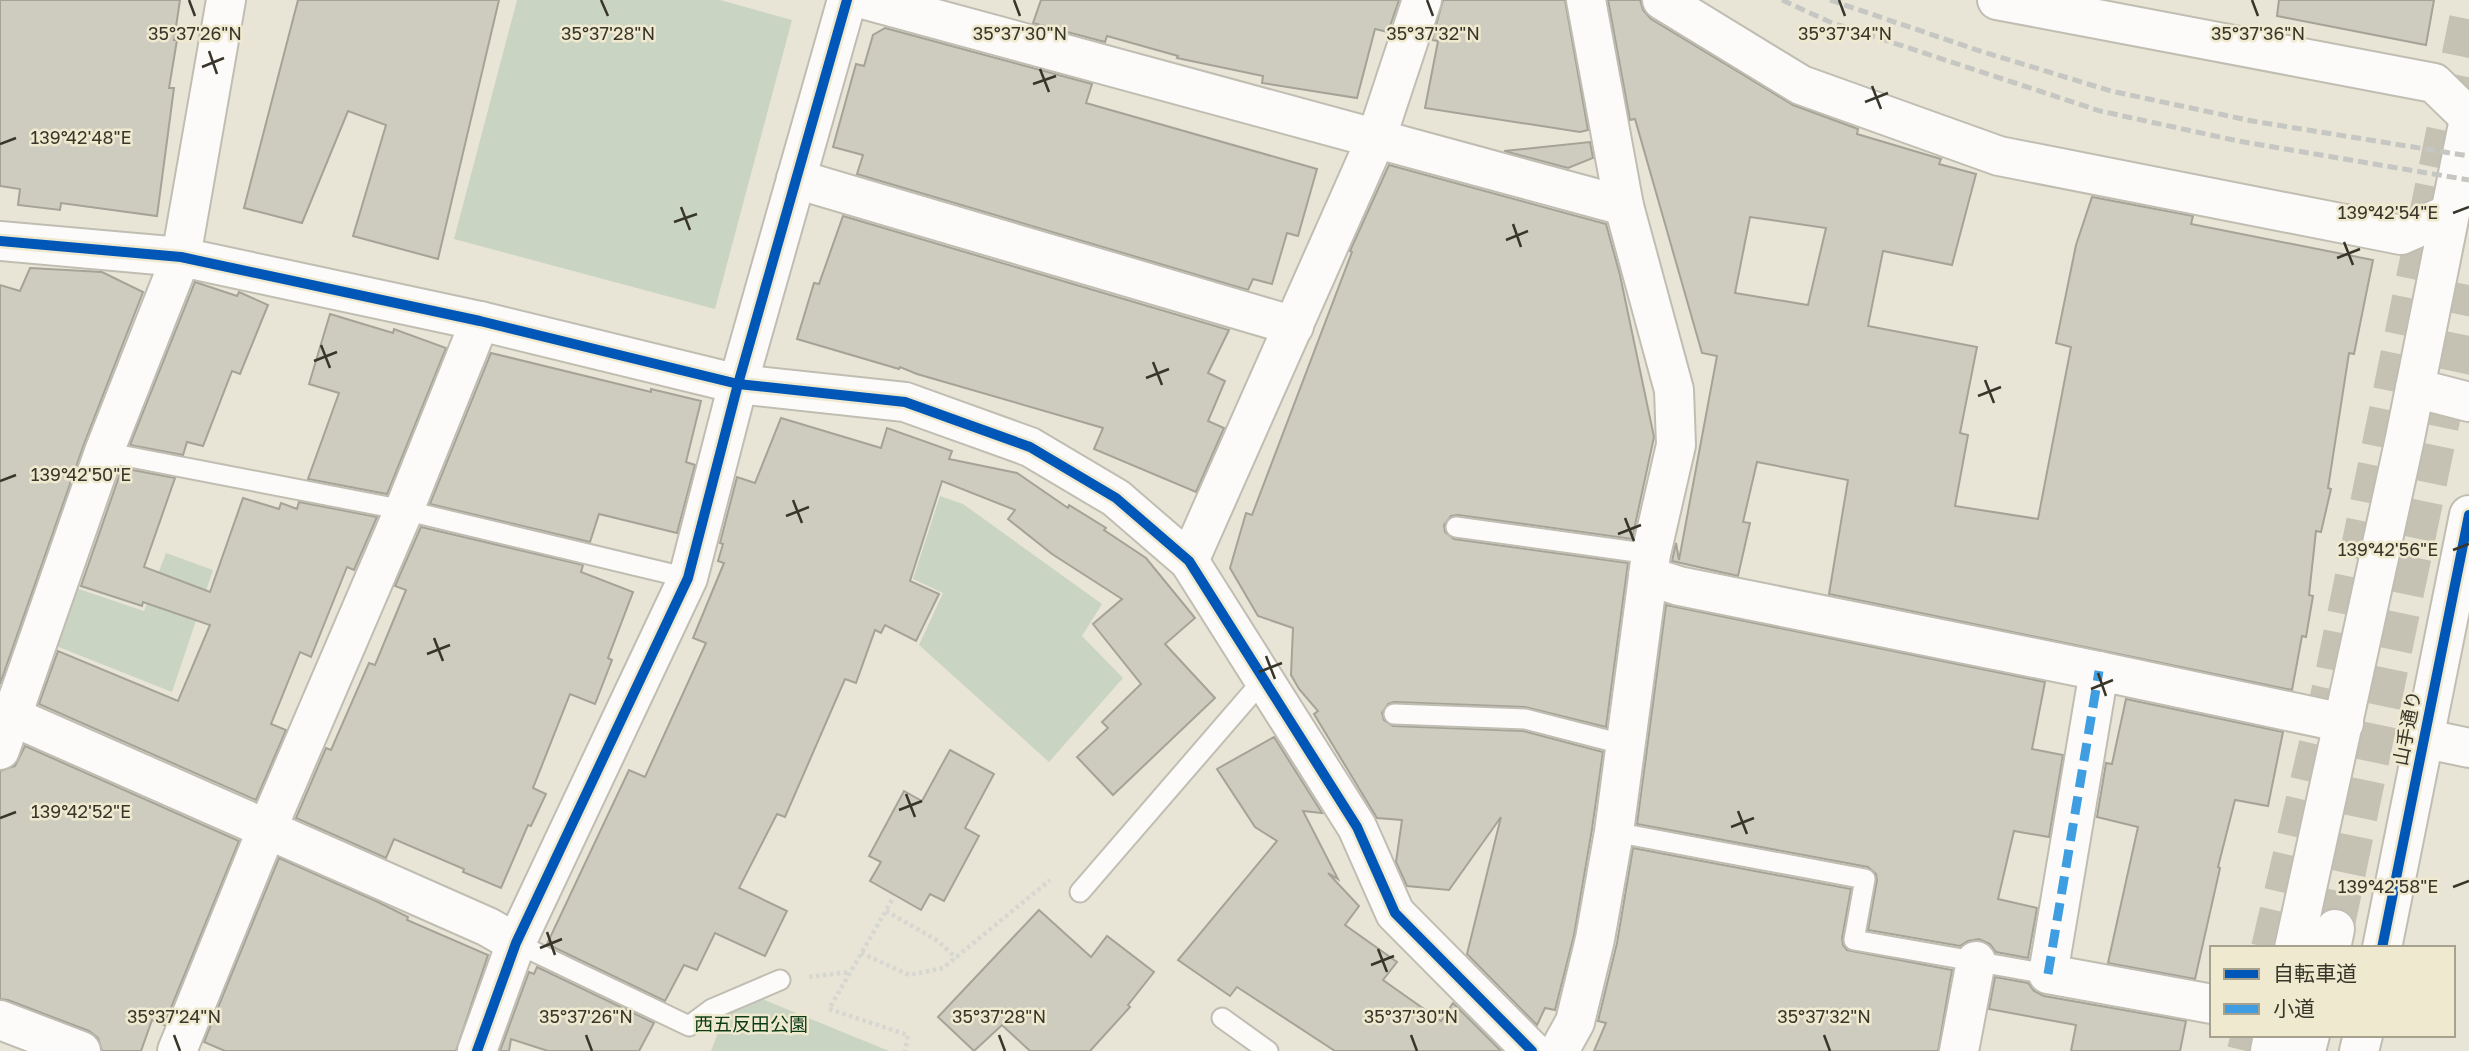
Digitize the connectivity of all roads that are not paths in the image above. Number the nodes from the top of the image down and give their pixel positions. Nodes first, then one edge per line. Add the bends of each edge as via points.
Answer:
1 (226, 0) edge
2 (848, 0) edge
3 (866, 0) edge
4 (1422, 0) edge
5 (1586, 0) edge
6 (1662, 0) edge
7 (1997, 0) edge
8 (2469, 118) edge
9 (1376, 139) junction
10 (796, 179) junction
11 (1624, 206) junction
12 (2449, 214) junction
13 (0, 241) edge
14 (181, 257) junction
15 (480, 321) junction
16 (1294, 326) junction
17 (738, 384) junction
18 (2415, 388) junction
19 (2469, 401) edge
20 (104, 452) junction
21 (404, 510) junction
22 (2469, 515) edge
23 (1456, 527) dead end
24 (1189, 561) junction
25 (1650, 565) junction
26 (688, 578) junction
27 (2099, 671) junction
28 (1264, 679) junction
29 (1394, 714) dead end
30 (2344, 723) junction
31 (4, 726) edge
32 (2423, 738) junction
33 (1626, 745) junction
34 (2469, 748) edge
35 (267, 829) junction
36 (1614, 832) junction
37 (1080, 892) dead end
38 (516, 943) junction
39 (2294, 946) edge
40 (2382, 946) edge
41 (1976, 961) junction
42 (2048, 974) junction
43 (780, 980) road end
44 (2210, 1004) edge
45 (1222, 1018) dead end
46 (0, 1020) edge
47 (81, 1051) edge
48 (178, 1051) edge
49 (477, 1051) edge
50 (1268, 1051) edge
51 (1532, 1051) edge
52 (1559, 1051) edge
53 (1959, 1051) edge

1 - 14 main road
2 - 10 main road
3 - 9 main road
4 - 9 main road
5 - 11 main road
6 - 12 main road via 1801,85 1999,156 2401,235
7 - 8 main road via 2434,83
8 - 12 main road
9 - 11 main road
9 - 16 main road
10 - 16 main road
10 - 17 main road
11 - 25 main road via 1674,390 1676,445
12 - 18 main road
13 - 14 main road
14 - 15 main road
14 - 20 main road
15 - 17 main road
15 - 21 main road
16 - 24 main road
17 - 24 main road via 905,402 1030,447 1116,498
17 - 26 main road
18 - 19 main road
18 - 30 main road
20 - 21 lane
20 - 31 main road
21 - 26 lane
21 - 35 main road
22 - 32 main road, 山手通り
23 - 25 lane
24 - 28 main road
25 - 27 main road via 1679,586
25 - 33 main road
26 - 38 main road
27 - 30 main road
27 - 42 main road
28 - 37 lane
28 - 51 main road via 1357,827 1395,913
29 - 33 lane via 1525,719
30 - 39 main road
31 - 35 main road
32 - 34 main road
32 - 40 main road, 山手通り
33 - 36 main road
35 - 38 main road
35 - 48 main road
36 - 41 lane via 1865,879 1854,940
36 - 52 main road via 1576,1022
38 - 43 lane via 689,1026 712,1009
38 - 49 main road
41 - 42 lane
41 - 53 main road
42 - 44 main road
45 - 50 lane
46 - 47 main road

